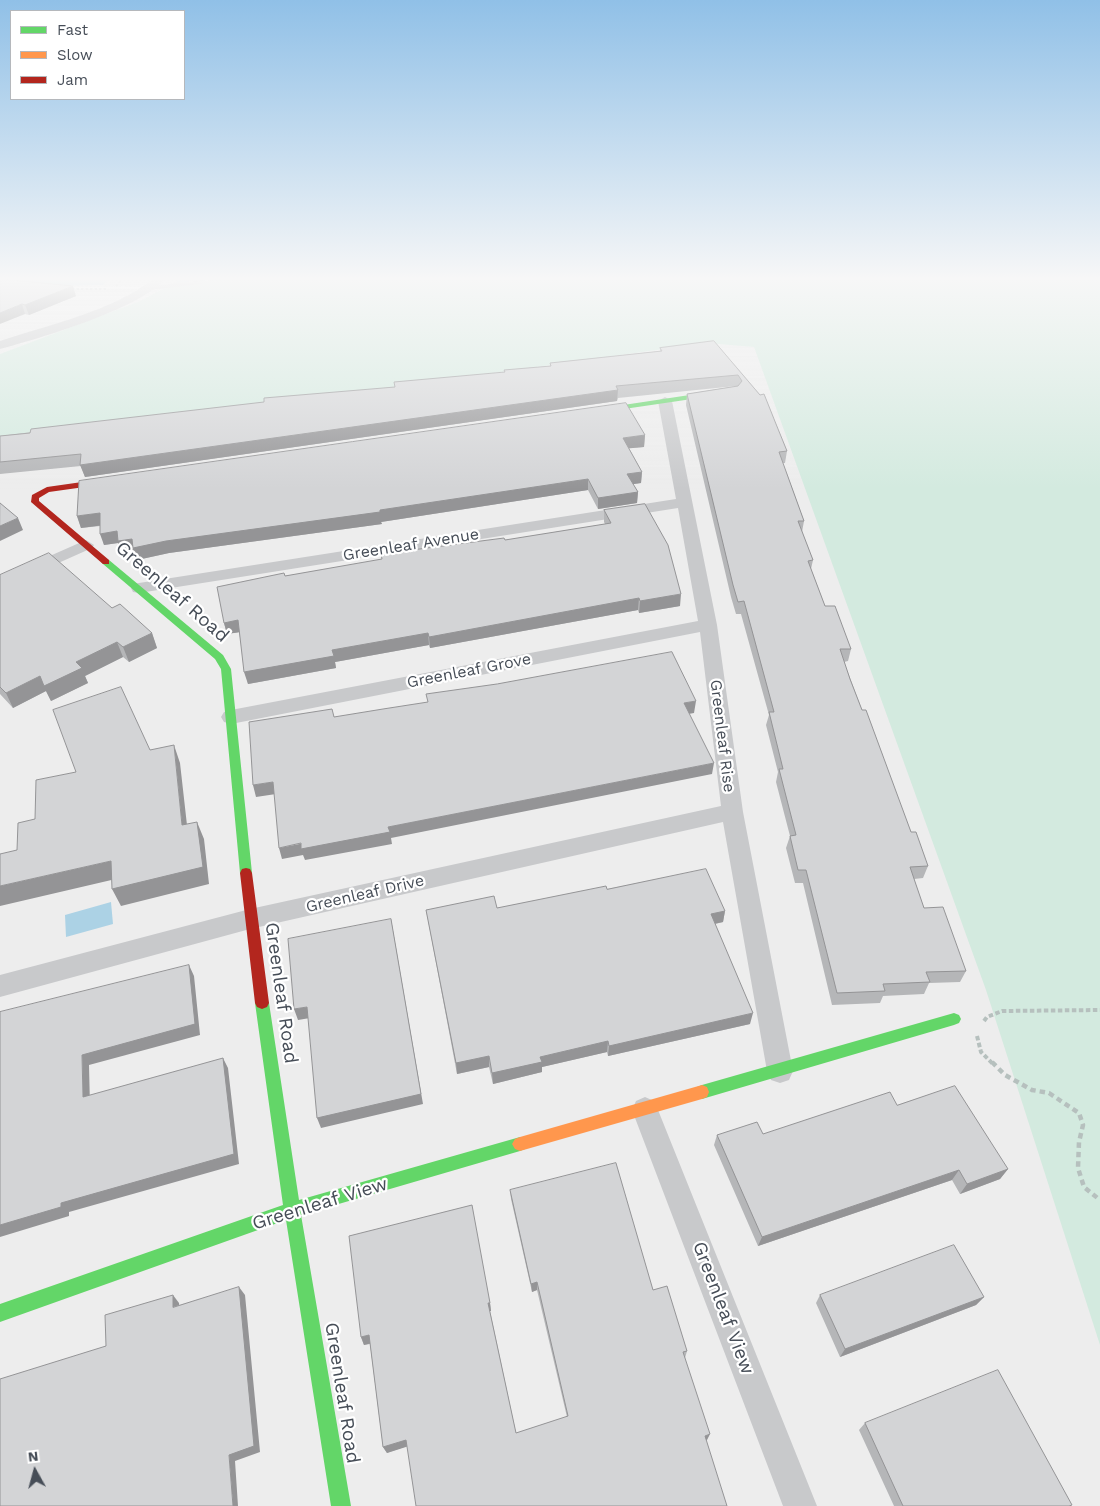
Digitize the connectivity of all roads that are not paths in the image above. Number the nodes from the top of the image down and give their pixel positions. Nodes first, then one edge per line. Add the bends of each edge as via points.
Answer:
1 (730, 392) edge
2 (665, 401) junction
3 (575, 414) edge
4 (125, 479) edge
5 (684, 502) junction
6 (86, 545) junction
7 (0, 584) edge
8 (139, 588) junction
9 (708, 625) junction
10 (231, 717) junction
11 (732, 812) junction
12 (250, 919) junction
13 (0, 986) edge
14 (954, 1019) dead end
15 (780, 1071) junction
16 (645, 1110) junction
17 (292, 1210) junction
18 (0, 1313) edge
19 (341, 1506) edge
20 (800, 1506) edge

1 - 2 street
2 - 3 street
2 - 5 street, Greenleaf Rise
4 - 6 street, Greenleaf Road via 47,490 35,497 35,502
5 - 8 street, Greenleaf Avenue
5 - 9 street, Greenleaf Rise
6 - 7 street
6 - 8 street, Greenleaf Road
8 - 10 street, Greenleaf Road via 219,657 226,669
9 - 10 street, Greenleaf Grove
9 - 11 street, Greenleaf Rise
10 - 12 street, Greenleaf Road
11 - 12 street, Greenleaf Drive
11 - 15 street, Greenleaf Rise
12 - 13 street, Greenleaf Drive
12 - 17 street, Greenleaf Road
14 - 15 street, Greenleaf View
15 - 16 street, Greenleaf View
16 - 17 street, Greenleaf View
16 - 20 street, Greenleaf View
17 - 18 street, Greenleaf View
17 - 19 street, Greenleaf Road

